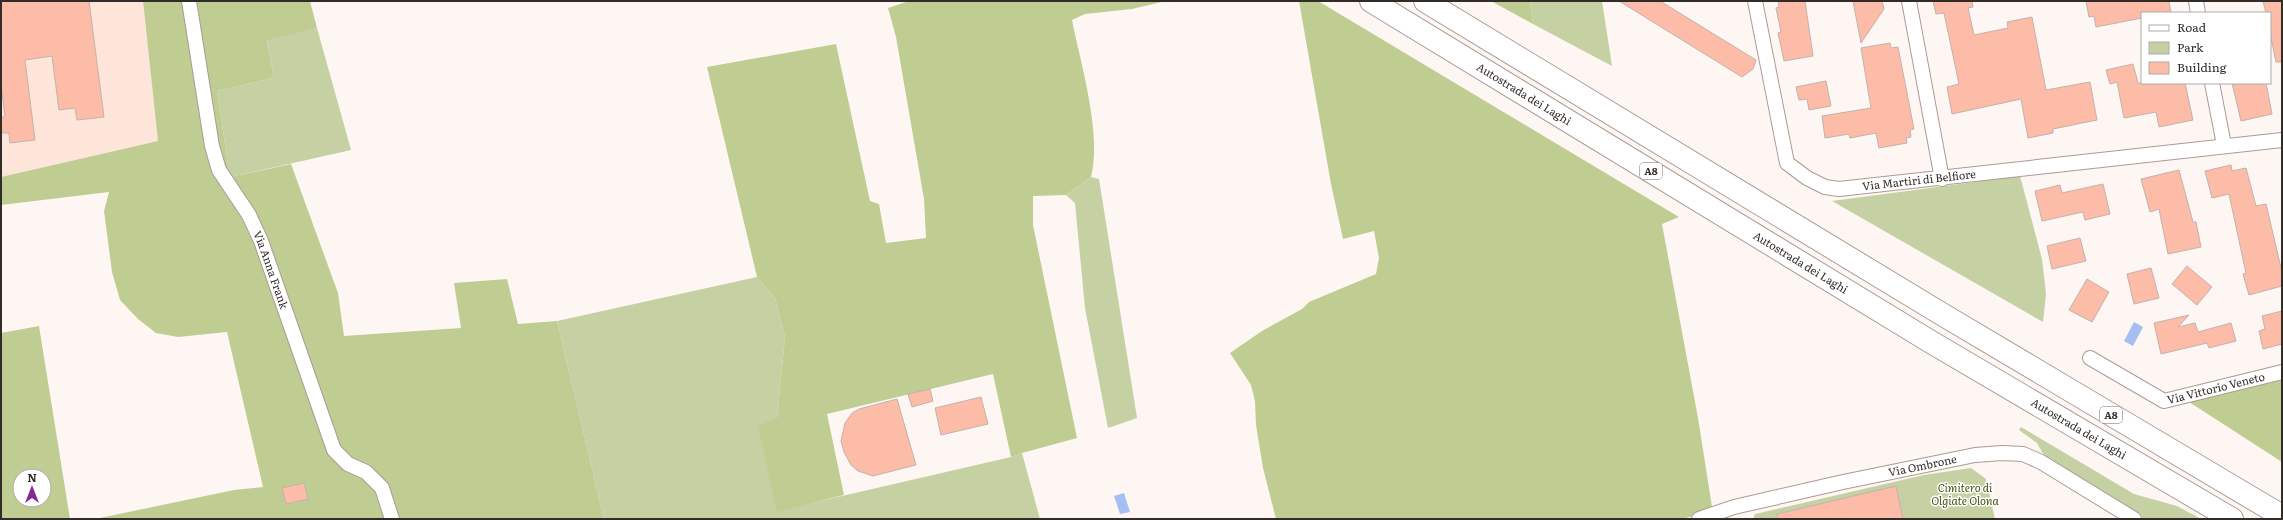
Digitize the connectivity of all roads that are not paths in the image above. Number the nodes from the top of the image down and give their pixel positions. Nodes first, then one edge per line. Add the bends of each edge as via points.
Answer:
1 (189, 1) edge
2 (1371, 1) edge
3 (1426, 1) edge
4 (1755, 1) edge
5 (1909, 1) edge
6 (2196, 1) edge
7 (2198, 12) edge
8 (2212, 84) edge
9 (2281, 142) edge
10 (2224, 145) junction
11 (1942, 178) junction
12 (2090, 358) dead end
13 (2282, 372) edge
14 (2282, 516) edge
15 (392, 519) edge
16 (1699, 519) edge
17 (2134, 519) edge
18 (2232, 519) edge

1 - 15 street, Via Anna Frank via 212,146 219,170 249,215 260,241 334,450 348,464 366,472 382,488
2 - 18 highway, Autostrada dei Laghi / A8 via 1931,342
3 - 14 highway, A8 via 1947,318
4 - 11 street, Via Martiri di Belfiore via 1784,156 1790,166 1799,174 1826,187 1839,189
5 - 11 street
6 - 7 street
8 - 10 street
9 - 10 street, Via Martiri di Belfiore
10 - 11 street, Via Martiri di Belfiore
12 - 13 street, Via Vittorio Veneto via 2164,401
16 - 17 street, Via Ombrone via 1734,507 1843,482 1975,455 2002,452 2022,454 2041,462

